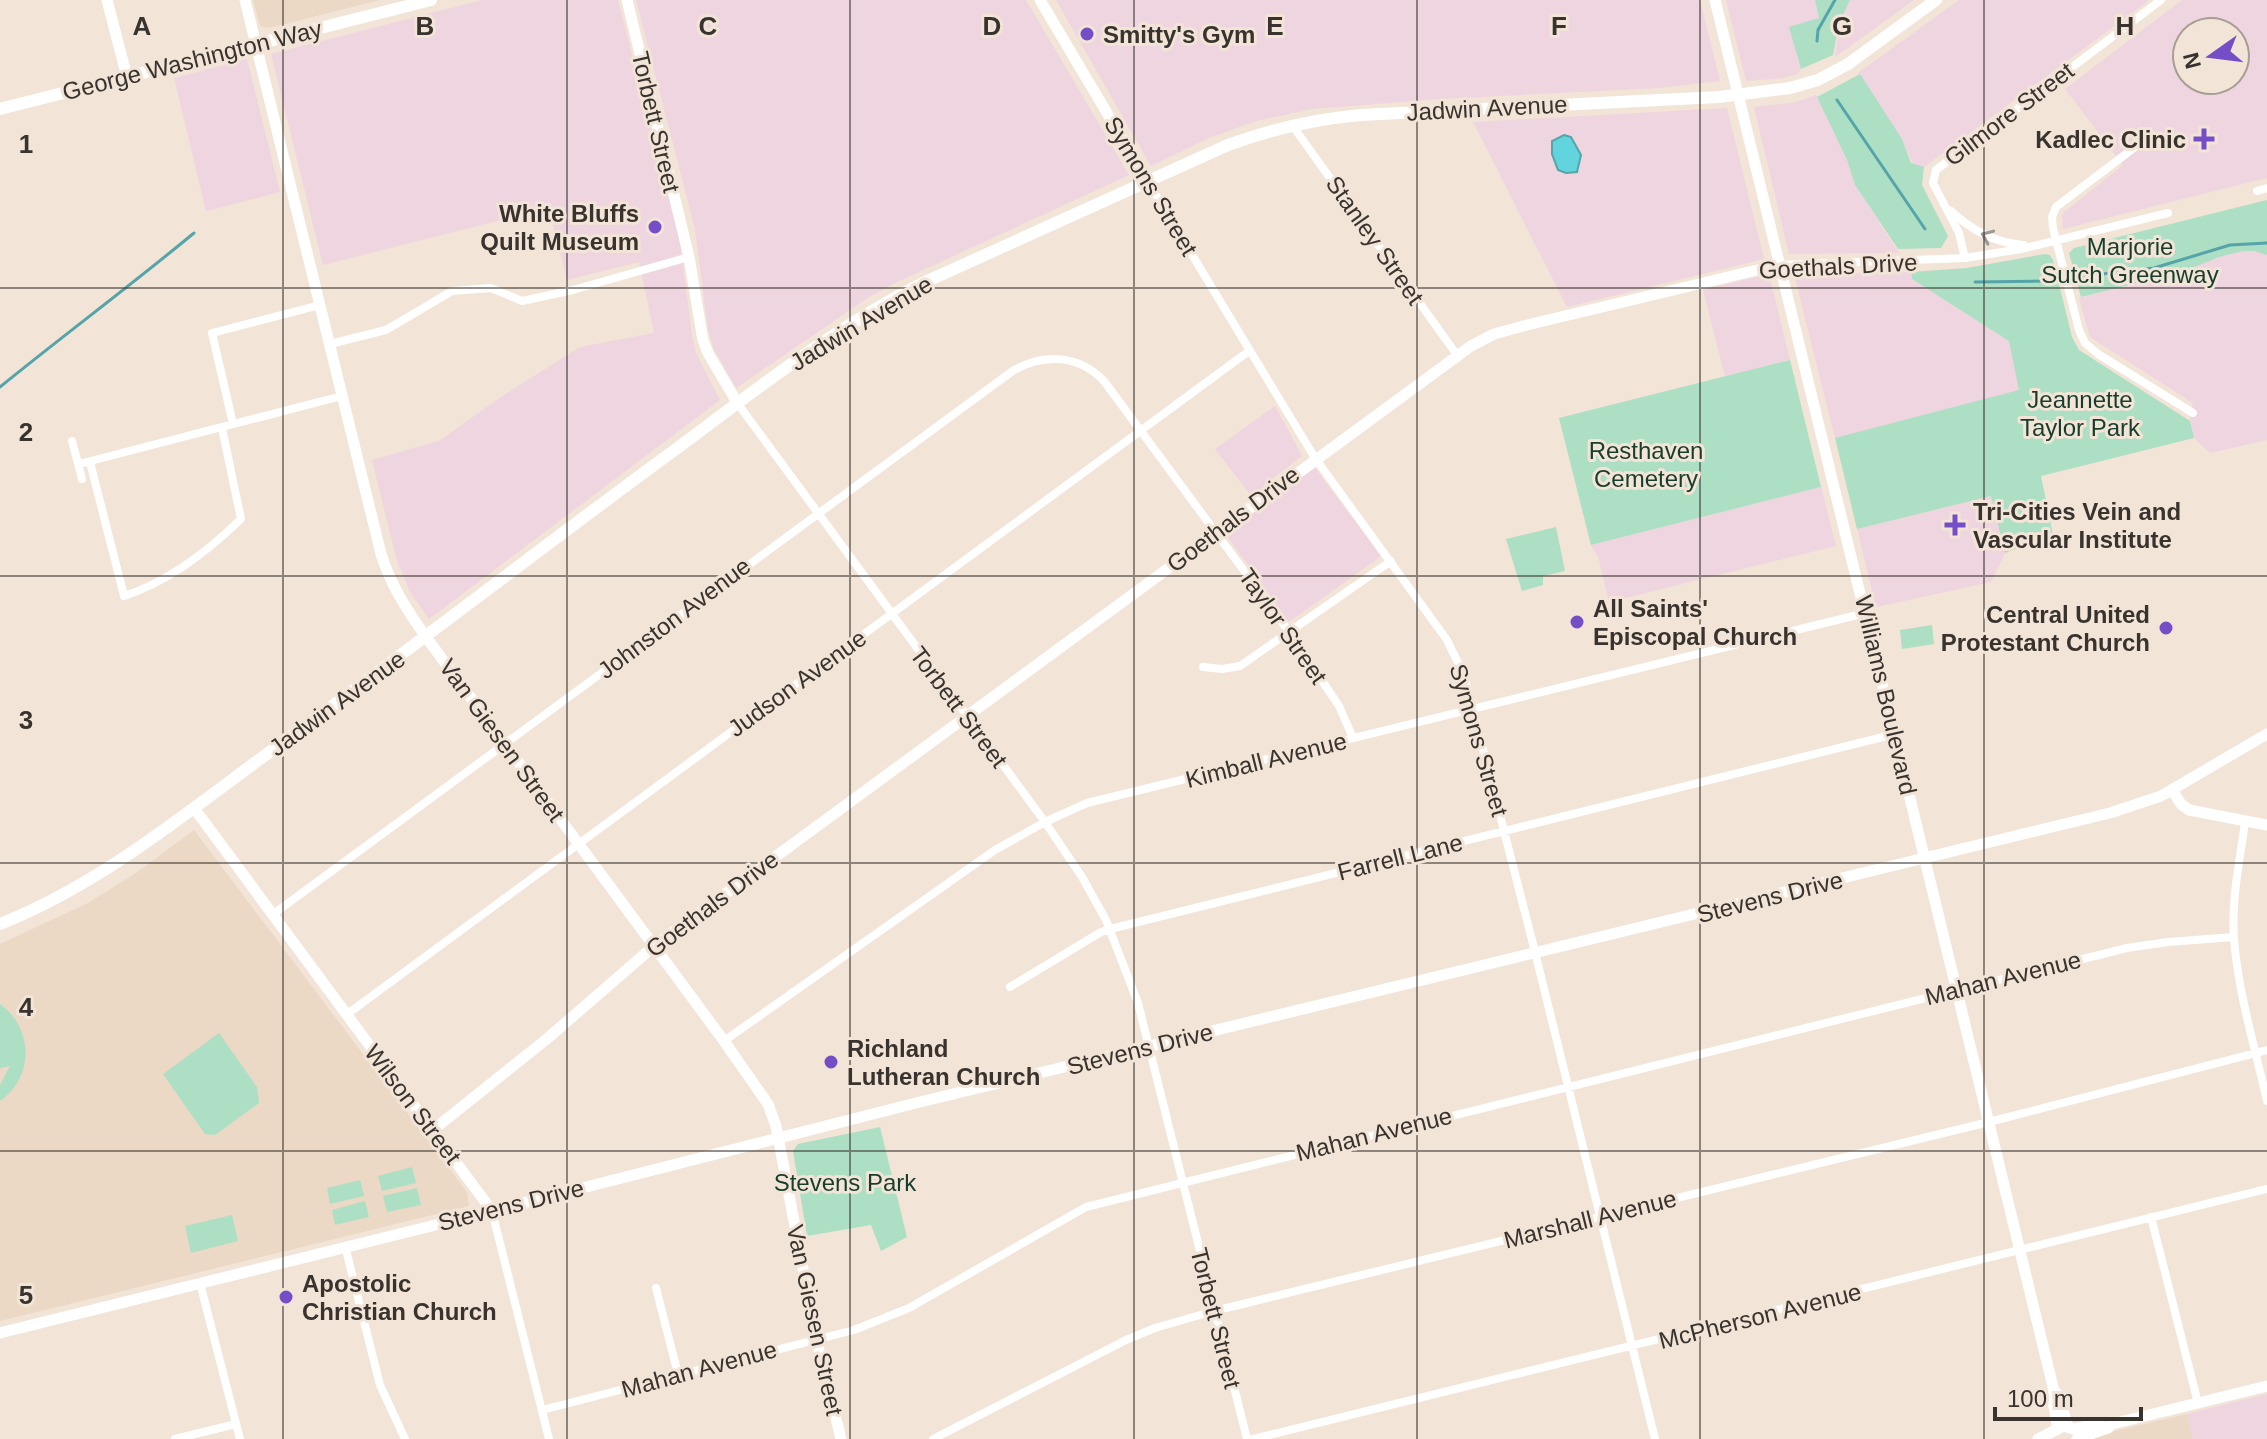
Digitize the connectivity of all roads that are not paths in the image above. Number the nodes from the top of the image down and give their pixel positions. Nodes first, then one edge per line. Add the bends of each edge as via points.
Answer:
1 (107, 0) edge
2 (245, 0) edge
3 (431, 0) edge
4 (627, 0) edge
5 (1040, 0) edge
6 (1715, 0) edge
7 (1936, 0) edge
8 (2159, 0) edge
9 (256, 44) junction
10 (127, 77) junction
11 (1738, 95) junction
12 (0, 109) edge
13 (1292, 125) junction
14 (2139, 144) dead end
15 (1148, 182) junction
16 (2267, 188) edge
17 (2257, 191) dead end
18 (1943, 202) junction
19 (2168, 213) dead end
20 (2056, 241) junction
21 (2042, 244) junction
22 (689, 257) junction
23 (1965, 258) junction
24 (1778, 265) junction
25 (320, 305) junction
26 (330, 344) junction
27 (1249, 351) junction
28 (1457, 355) junction
29 (1088, 368) joint
30 (342, 396) junction
31 (738, 404) junction
32 (2193, 413) dead end
33 (233, 424) junction
34 (222, 428) junction
35 (1140, 432) junction
36 (72, 441) dead end
37 (1315, 458) junction
38 (90, 462) junction
39 (79, 464) junction
40 (82, 479) dead end
41 (818, 512) junction
42 (1216, 532) junction
43 (1391, 561) junction
44 (1866, 613) junction
45 (891, 614) junction
46 (1290, 633) junction
47 (426, 637) junction
48 (1203, 667) dead end
49 (1474, 709) junction
50 (965, 715) junction
51 (1895, 734) junction
52 (2267, 734) edge
53 (1353, 738) junction
54 (505, 744) junction
55 (2172, 790) junction
56 (194, 808) junction
57 (1045, 822) junction
58 (2245, 822) junction
59 (2267, 825) edge
60 (1505, 831) junction
61 (578, 844) junction
62 (1925, 860) junction
63 (272, 915) junction
64 (0, 924) edge
65 (1110, 929) junction
66 (2234, 937) junction
67 (654, 946) junction
68 (1536, 953) junction
69 (1010, 987) dead end
70 (1956, 990) junction
71 (346, 1015) junction
72 (724, 1041) junction
73 (1150, 1047) junction
74 (2267, 1050) edge
75 (2256, 1053) junction
76 (1568, 1085) junction
77 (2267, 1101) edge
78 (1989, 1122) junction
79 (433, 1130) junction
80 (778, 1138) junction
81 (1183, 1181) junction
82 (2267, 1189) edge
83 (492, 1211) junction
84 (1600, 1217) junction
85 (2151, 1217) junction
86 (345, 1246) junction
87 (2020, 1252) junction
88 (200, 1283) junction
89 (656, 1288) dead end
90 (1214, 1311) junction
91 (0, 1333) edge
92 (816, 1338) junction
93 (1632, 1347) junction
94 (678, 1374) junction
95 (2267, 1386) edge
96 (2198, 1403) junction
97 (542, 1410) junction
98 (236, 1424) junction
99 (2066, 1433) edge
100 (175, 1439) edge
101 (240, 1439) edge
102 (405, 1439) edge
103 (549, 1439) edge
104 (841, 1439) edge
105 (933, 1439) edge
106 (1250, 1439) edge
107 (1655, 1439) edge
108 (2038, 1439) edge

1 - 10 street
2 - 9 street, Van Giesen Street
3 - 9 main road, George Washington Way
4 - 22 street, Torbett Street
5 - 15 street, Symons Street
6 - 11 street, Williams Boulevard
7 - 11 main road, Jadwin Avenue via 1818,80
8 - 18 street, Gilmore Street via 1940,166 1932,178
9 - 10 main road, George Washington Way
9 - 25 street, Van Giesen Street
10 - 12 main road, George Washington Way
11 - 13 main road, Jadwin Avenue via 1361,115
11 - 24 street, Williams Boulevard
13 - 15 main road, Jadwin Avenue via 1228,145
13 - 28 street, Stanley Street
14 - 20 street via 2056,207
15 - 27 street, Symons Street
15 - 31 main road, Jadwin Avenue via 904,292
16 - 17 street
21 -> 18 street via 1988,237 1962,222
18 - 23 street, Gilmore Street
19 - 20 street, Goethals Drive
20 - 21 street, Goethals Drive
20 - 32 street via 2085,343
21 - 23 street, Goethals Drive
22 - 26 street via 522,301 491,288 452,291 386,330
22 - 31 street, Torbett Street via 703,340
23 - 24 street, Goethals Drive
24 - 28 street, Goethals Drive via 1516,328
24 - 44 street, Williams Boulevard
25 - 26 street, Van Giesen Street
25 - 33 street via 212,333
26 - 30 street, Van Giesen Street
27 - 35 street, Judson Avenue
27 - 37 street, Symons Street
28 - 37 street, Goethals Drive
29 - 35 street, Taylor Street via 1104,381
29 - 41 street, Johnston Avenue via 1056,358 1022,365
30 - 33 street
30 - 47 street, Van Giesen Street via 385,567
31 - 41 street, Torbett Street
31 - 47 main road, Jadwin Avenue
33 - 34 street
34 - 38 street
34 - 38 street via 241,519 216,543 149,588 124,596
35 - 42 street, Taylor Street
35 - 45 street, Judson Avenue
36 - 39 street
37 - 42 street, Goethals Drive
37 - 43 street, Symons Street
38 - 39 street
39 - 40 street
41 - 45 street, Torbett Street
41 - 54 street, Johnston Avenue
42 - 46 street, Taylor Street
42 - 50 street, Goethals Drive
43 - 46 street
43 - 49 street, Symons Street via 1447,640
44 - 49 street, Kimball Avenue
44 - 51 street, Williams Boulevard
45 - 50 street, Torbett Street
45 - 61 street, Judson Avenue
46 - 48 street via 1240,666
46 - 53 street, Taylor Street via 1339,706
47 - 54 street, Van Giesen Street
47 - 56 main road, Jadwin Avenue
49 - 53 street, Kimball Avenue
49 - 60 street, Symons Street
50 - 57 street, Torbett Street
50 - 67 street, Goethals Drive
51 - 60 street, Farrell Lane
51 - 62 street, Williams Boulevard
52 - 55 street, Stevens Drive
53 - 57 street, Kimball Avenue via 1087,803
54 - 61 street, Van Giesen Street
54 - 63 street, Johnston Avenue
55 - 58 street via 2189,810
55 - 62 street, Stevens Drive via 2124,809
56 - 63 street, Wilson Street
56 - 64 main road, Jadwin Avenue via 89,880
57 - 65 street, Torbett Street
57 - 72 street, Kimball Avenue via 995,850
58 - 59 street
58 - 66 street
60 - 65 street, Farrell Lane
60 - 68 street, Symons Street
61 - 67 street, Van Giesen Street
61 - 71 street, Judson Avenue
62 - 68 street, Stevens Drive
62 - 70 street, Williams Boulevard
63 - 71 street, Wilson Street
65 - 69 street, Farrell Lane
65 - 73 street, Torbett Street
66 - 70 street, Mahan Avenue via 2127,948
66 - 75 street
67 - 72 street, Van Giesen Street
67 - 79 street, Goethals Drive
68 - 73 street, Stevens Drive
68 - 76 street, Symons Street
70 - 76 street, Mahan Avenue
70 - 78 street, Williams Boulevard
71 - 79 street, Wilson Street
72 - 80 street, Van Giesen Street via 768,1104
73 - 80 street, Stevens Drive
73 - 81 street, Torbett Street
74 - 75 street, Marshall Avenue
75 - 77 street
75 - 78 street, Marshall Avenue
76 - 81 street, Mahan Avenue
76 - 84 street, Symons Street
78 - 84 street, Marshall Avenue
78 - 87 street, Williams Boulevard
79 - 83 street, Wilson Street
80 - 83 street, Stevens Drive
80 - 92 street, Van Giesen Street
81 - 90 street, Torbett Street
81 - 92 street, Mahan Avenue via 1086,1207 909,1308 854,1330
82 - 85 street, McPherson Avenue
83 - 86 street, Stevens Drive
83 - 97 street, Wilson Street
84 - 90 street, Marshall Avenue
84 - 93 street, Symons Street
85 - 87 street, McPherson Avenue
85 - 96 street
86 - 88 street, Stevens Drive
86 - 102 street via 380,1385
87 - 93 street, McPherson Avenue
87 - 99 street, Williams Boulevard via 2052,1397
88 - 91 street, Stevens Drive
88 - 98 street
89 - 94 street
90 - 105 street, Marshall Avenue via 1126,1340
90 - 106 street, Torbett Street
92 - 94 street, Mahan Avenue
92 - 104 street, Van Giesen Street
93 - 106 street, McPherson Avenue
93 - 107 street, Symons Street
94 - 97 street, Mahan Avenue
95 - 96 street
96 - 99 street
97 - 103 street, Wilson Street
98 - 100 street
98 - 101 street
99 - 108 street

